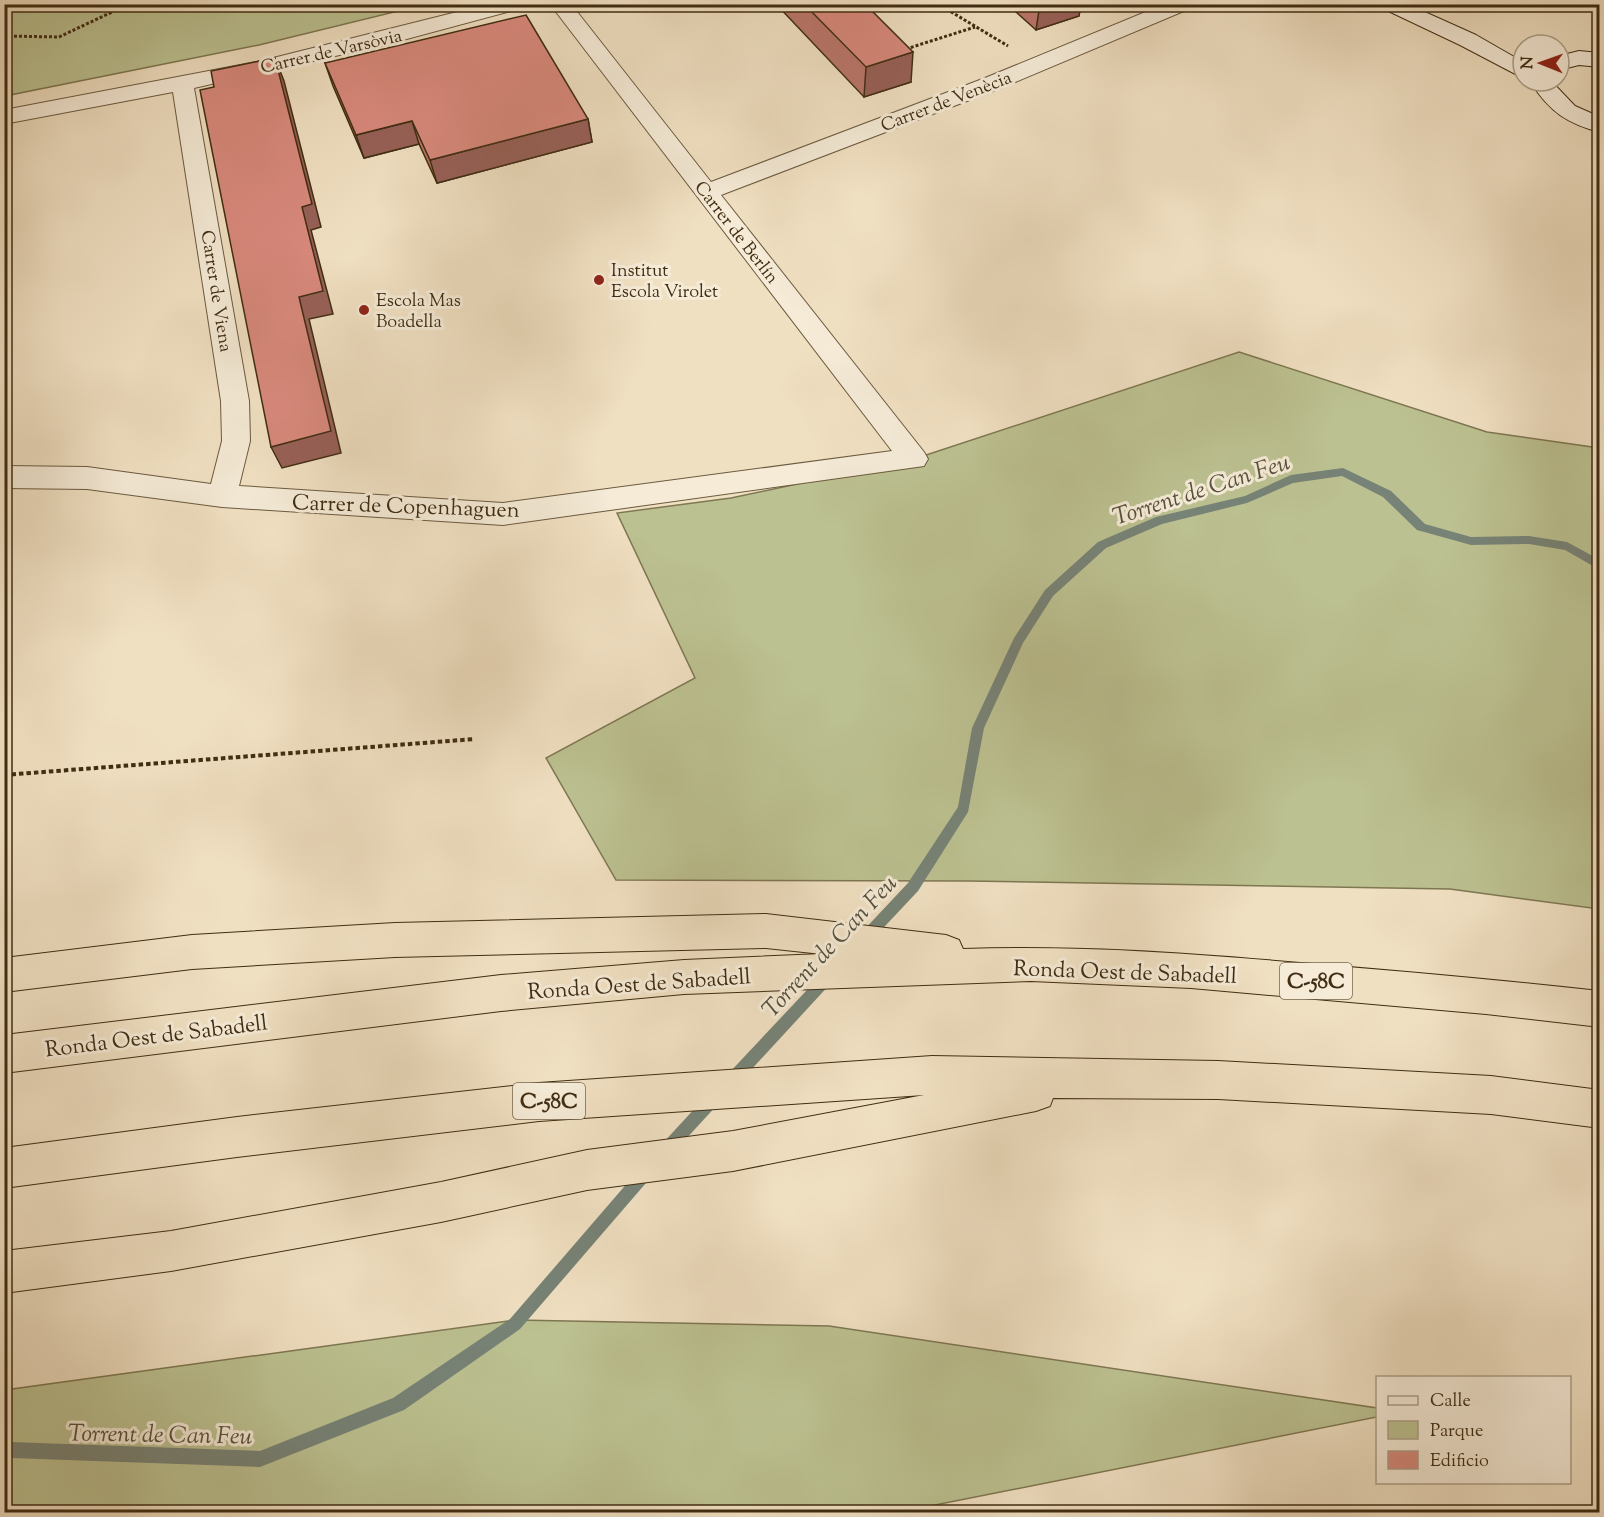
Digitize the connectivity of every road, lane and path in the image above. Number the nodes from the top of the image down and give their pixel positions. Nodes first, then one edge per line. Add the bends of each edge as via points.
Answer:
1 (31, 4) edge
2 (129, 4) edge
3 (515, 4) edge
4 (560, 4) edge
5 (938, 4) edge
6 (1184, 4) edge
7 (1389, 4) edge
8 (4, 13) edge
9 (975, 27) junction
10 (4, 36) edge
11 (1468, 40) junction
12 (1010, 48) dead end
13 (1511, 49) edge
14 (902, 50) edge
15 (1571, 59) edge
16 (1599, 60) edge
17 (1511, 64) edge
18 (183, 86) junction
19 (1548, 93) edge
20 (4, 117) edge
21 (1599, 125) edge
22 (706, 192) junction
23 (914, 459) joint
24 (4, 477) edge
25 (222, 496) junction
26 (475, 739) dead end
27 (4, 775) edge
28 (1031, 964) junction
29 (4, 975) edge
30 (1599, 1009) edge
31 (4, 1054) edge
32 (1097, 1080) junction
33 (1599, 1109) edge
34 (4, 1168) edge
35 (4, 1272) edge

1 - 8 path
2 - 10 path via 59,37
3 - 18 street, Carrer de Varsòvia via 425,30
4 - 22 street, Carrer de Berlín
5 - 9 path
6 - 22 street, Carrer de Venècia via 993,83
7 - 11 street
9 - 12 path
9 - 14 path
11 - 13 street
11 - 17 street
15 - 16 street
18 - 20 street, Carrer de Varsòvia
18 - 25 street, Carrer de Viena via 235,401 236,441
19 - 21 street via 1555,104
22 - 23 street, Carrer de Berlín
23 - 25 street, Carrer de Copenhaguen via 503,514
24 - 25 street, Carrer de Copenhaguen via 87,478
26 - 27 path
28 - 29 highway via 766,931 371,941 192,952
28 - 30 highway, Ronda Oest de Sabadell / C-58C via 1203,972
28 - 31 highway, Ronda Oest de Sabadell / C-58C via 684,977 489,994
32 - 33 highway, C-58C via 1218,1080 1491,1095
32 - 34 highway, C-58C via 932,1075 538,1102
32 - 35 highway via 733,1151 587,1170 441,1202 171,1251

